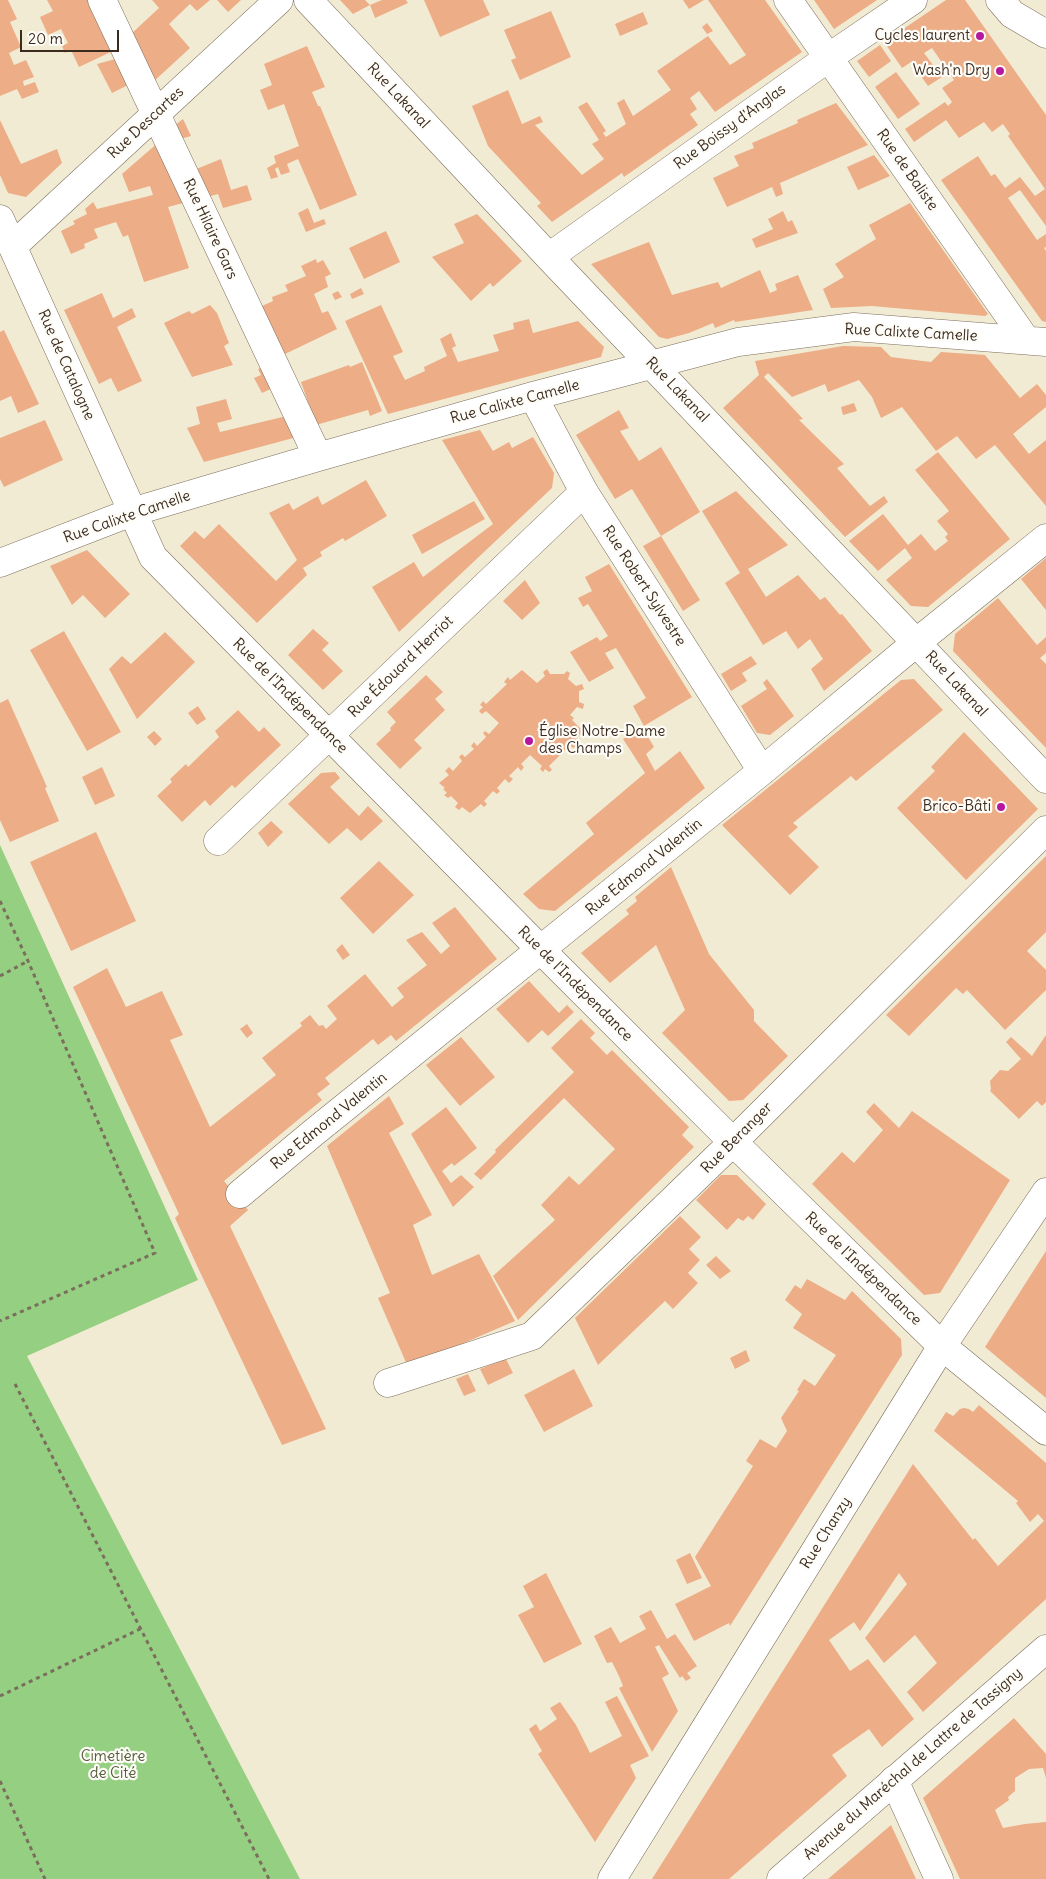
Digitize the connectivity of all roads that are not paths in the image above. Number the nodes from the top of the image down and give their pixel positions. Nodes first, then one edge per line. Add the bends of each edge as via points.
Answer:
1 (102, 0) edge
2 (279, 0) edge
3 (308, 0) edge
4 (788, 0) edge
5 (913, 0) edge
6 (1000, 0) edge
7 (1046, 34) edge
8 (828, 58) junction
9 (156, 114) junction
10 (0, 219) edge
11 (12, 246) junction
12 (549, 257) junction
13 (1036, 341) edge
14 (652, 365) junction
15 (533, 396) junction
16 (318, 457) junction
17 (584, 492) junction
18 (132, 512) junction
19 (1046, 538) edge
20 (0, 563) edge
21 (917, 642) junction
22 (330, 735) junction
23 (762, 772) junction
24 (1046, 779) edge
25 (1046, 830) edge
26 (218, 841) dead end
27 (541, 950) junction
28 (733, 1142) junction
29 (1046, 1192) edge
30 (240, 1194) dead end
31 (942, 1346) junction
32 (388, 1383) dead end
33 (1046, 1431) edge
34 (1046, 1650) edge
35 (894, 1780) junction
36 (612, 1879) edge
37 (781, 1879) edge
38 (939, 1879) edge

1 - 9 street, Rue Hilaire Gars
2 - 9 street, Rue Descartes
3 - 12 street, Rue Lakanal
4 - 8 street, Rue de Baliste
5 - 8 street, Rue Boissy d'Anglas
6 - 7 street via 1012,14
8 - 12 street, Rue Boissy d'Anglas
8 - 13 street, Rue de Baliste
9 - 11 street, Rue Descartes
9 - 16 street, Rue Hilaire Gars
10 - 11 street, Rue de Catalogne
11 - 18 street, Rue de Catalogne
12 - 14 street, Rue Lakanal
13 - 14 street, Rue Calixte Camelle via 854,327 738,342
14 - 15 street, Rue Calixte Camelle
14 - 21 street, Rue Lakanal
15 - 16 street, Rue Calixte Camelle
15 - 17 street, Rue Robert Sylvestre
16 - 18 street, Rue Calixte Camelle
17 - 22 street, Rue Édouard Herriot
17 - 23 street, Rue Robert Sylvestre
18 - 20 street, Rue Calixte Camelle
18 - 22 street, Rue de l'Indépendance via 152,557
19 - 21 street, Rue Edmond Valentin
21 - 23 street, Rue Edmond Valentin
21 - 24 street, Rue Lakanal
22 - 26 street, Rue Édouard Herriot
22 - 27 street, Rue de l'Indépendance
23 - 27 street, Rue Edmond Valentin
25 - 28 street, Rue Beranger
27 - 28 street, Rue de l'Indépendance
27 - 30 street, Rue Edmond Valentin
28 - 31 street, Rue de l'Indépendance
28 - 32 street, Rue Beranger via 532,1336
29 - 31 street, Rue Chanzy
31 - 33 street, Rue de l'Indépendance
31 - 36 street, Rue Chanzy
34 - 35 street, Avenue du Maréchal de Lattre de Tassigny
35 - 37 street, Avenue du Maréchal de Lattre de Tassigny
35 - 38 street

